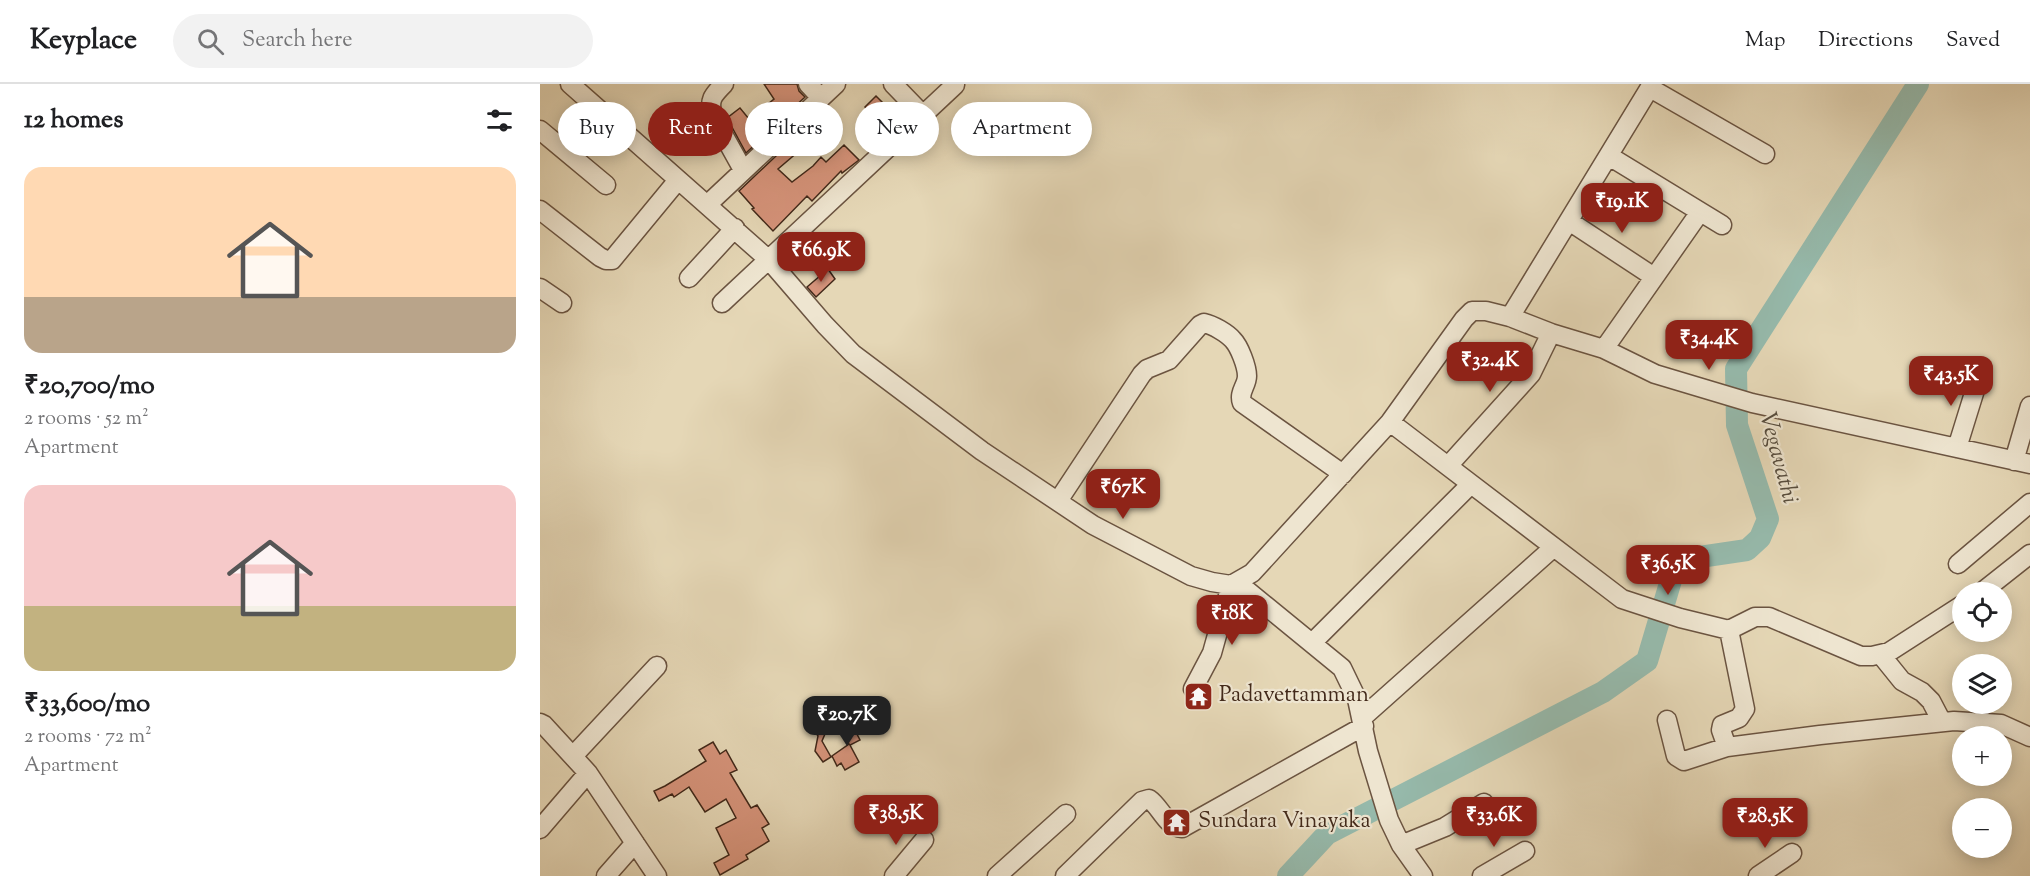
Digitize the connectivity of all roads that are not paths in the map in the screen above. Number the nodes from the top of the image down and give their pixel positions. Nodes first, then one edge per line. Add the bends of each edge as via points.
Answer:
1 (570, 84) edge
2 (808, 84) edge
3 (836, 84) edge
4 (893, 84) edge
5 (954, 85) edge
6 (1651, 86) edge
7 (713, 88) edge
8 (821, 98) junction
9 (910, 102) edge
10 (936, 102) edge
11 (540, 130) edge
12 (1765, 154) dead end
13 (879, 156) edge
14 (1609, 156) junction
15 (743, 170) junction
16 (678, 180) junction
17 (606, 185) dead end
18 (708, 204) junction
19 (540, 210) edge
20 (1700, 212) junction
21 (1569, 221) junction
22 (1722, 225) dead end
23 (735, 228) junction
24 (769, 260) junction
25 (1654, 277) junction
26 (689, 278) dead end
27 (540, 288) edge
28 (562, 303) dead end
29 (722, 303) dead end
30 (1510, 317) junction
31 (1551, 333) junction
32 (1604, 349) junction
33 (1979, 377) dead end
34 (2030, 406) edge
35 (1390, 422) junction
36 (1957, 448) junction
37 (2022, 462) edge
38 (1448, 466) junction
39 (1343, 474) junction
40 (1471, 484) junction
41 (1058, 501) junction
42 (2030, 503) edge
43 (1554, 547) junction
44 (2030, 554) edge
45 (1958, 564) dead end
46 (1995, 582) edge
47 (1234, 584) junction
48 (1952, 611) edge
49 (1730, 630) junction
50 (1312, 643) junction
51 (1881, 655) junction
52 (657, 666) dead end
53 (1192, 689) dead end
54 (1666, 720) dead end
55 (1363, 722) junction
56 (1942, 722) junction
57 (540, 723) edge
58 (2030, 737) edge
59 (1727, 747) junction
60 (573, 756) junction
61 (588, 773) junction
62 (1484, 803) dead end
63 (1066, 814) dead end
64 (543, 818) edge
65 (924, 840) dead end
66 (635, 843) junction
67 (1401, 845) junction
68 (1525, 850) dead end
69 (1792, 853) dead end
70 (606, 876) edge
71 (657, 876) edge
72 (894, 876) edge
73 (997, 876) edge
74 (1065, 876) edge
75 (1423, 876) edge
76 (1482, 876) edge
77 (1758, 876) edge

1 - 16 street
2 - 8 street
3 - 8 street
4 - 9 street
5 - 10 street
6 - 12 street
6 - 14 street
7 - 15 street via 710,108
8 - 15 street
11 - 17 street
13 - 24 street
14 - 20 street
14 - 21 street
15 - 18 street
16 - 18 street
16 - 19 street via 612,260 600,257
18 - 23 street
20 - 22 street
20 - 25 street
21 - 25 street
21 - 30 street
23 - 24 street
23 - 26 street
24 - 29 street
24 - 41 street via 854,354 982,451
25 - 32 street
27 - 28 street
30 - 31 street
30 - 35 street via 1472,311
31 - 32 street
31 - 38 street via 1531,374
32 - 36 street via 1655,374 1752,403
33 - 36 street
34 - 37 street
35 - 38 street
35 - 39 street
36 - 37 street
38 - 40 street
39 - 41 street via 1242,403 1240,393 1247,373 1236,343 1204,323 1169,360 1142,374
39 - 47 street via 1251,573
40 - 43 street
40 - 50 street
41 - 47 street via 1093,525 1191,576
42 - 45 street
43 - 49 street via 1622,599
43 - 55 street
44 - 46 street
47 - 50 street
47 - 53 street via 1212,653
48 - 51 street
49 - 51 street via 1755,617 1769,617 1861,656
49 - 59 street via 1745,709 1739,718 1722,725
50 - 55 street via 1342,668
51 - 56 street via 1902,681 1931,701
52 - 60 street
54 - 59 street via 1679,759
55 - 67 street via 1389,820
55 - 74 street via 1182,828 1171,824 1155,803 1149,799 1142,801
56 - 58 street via 2001,724
56 - 59 street
57 - 60 street
60 - 61 street
61 - 64 street
61 - 66 street
62 - 67 street via 1445,827
63 - 73 street
65 - 72 street
66 - 70 street
66 - 71 street
67 - 75 street
68 - 76 street
69 - 77 street

